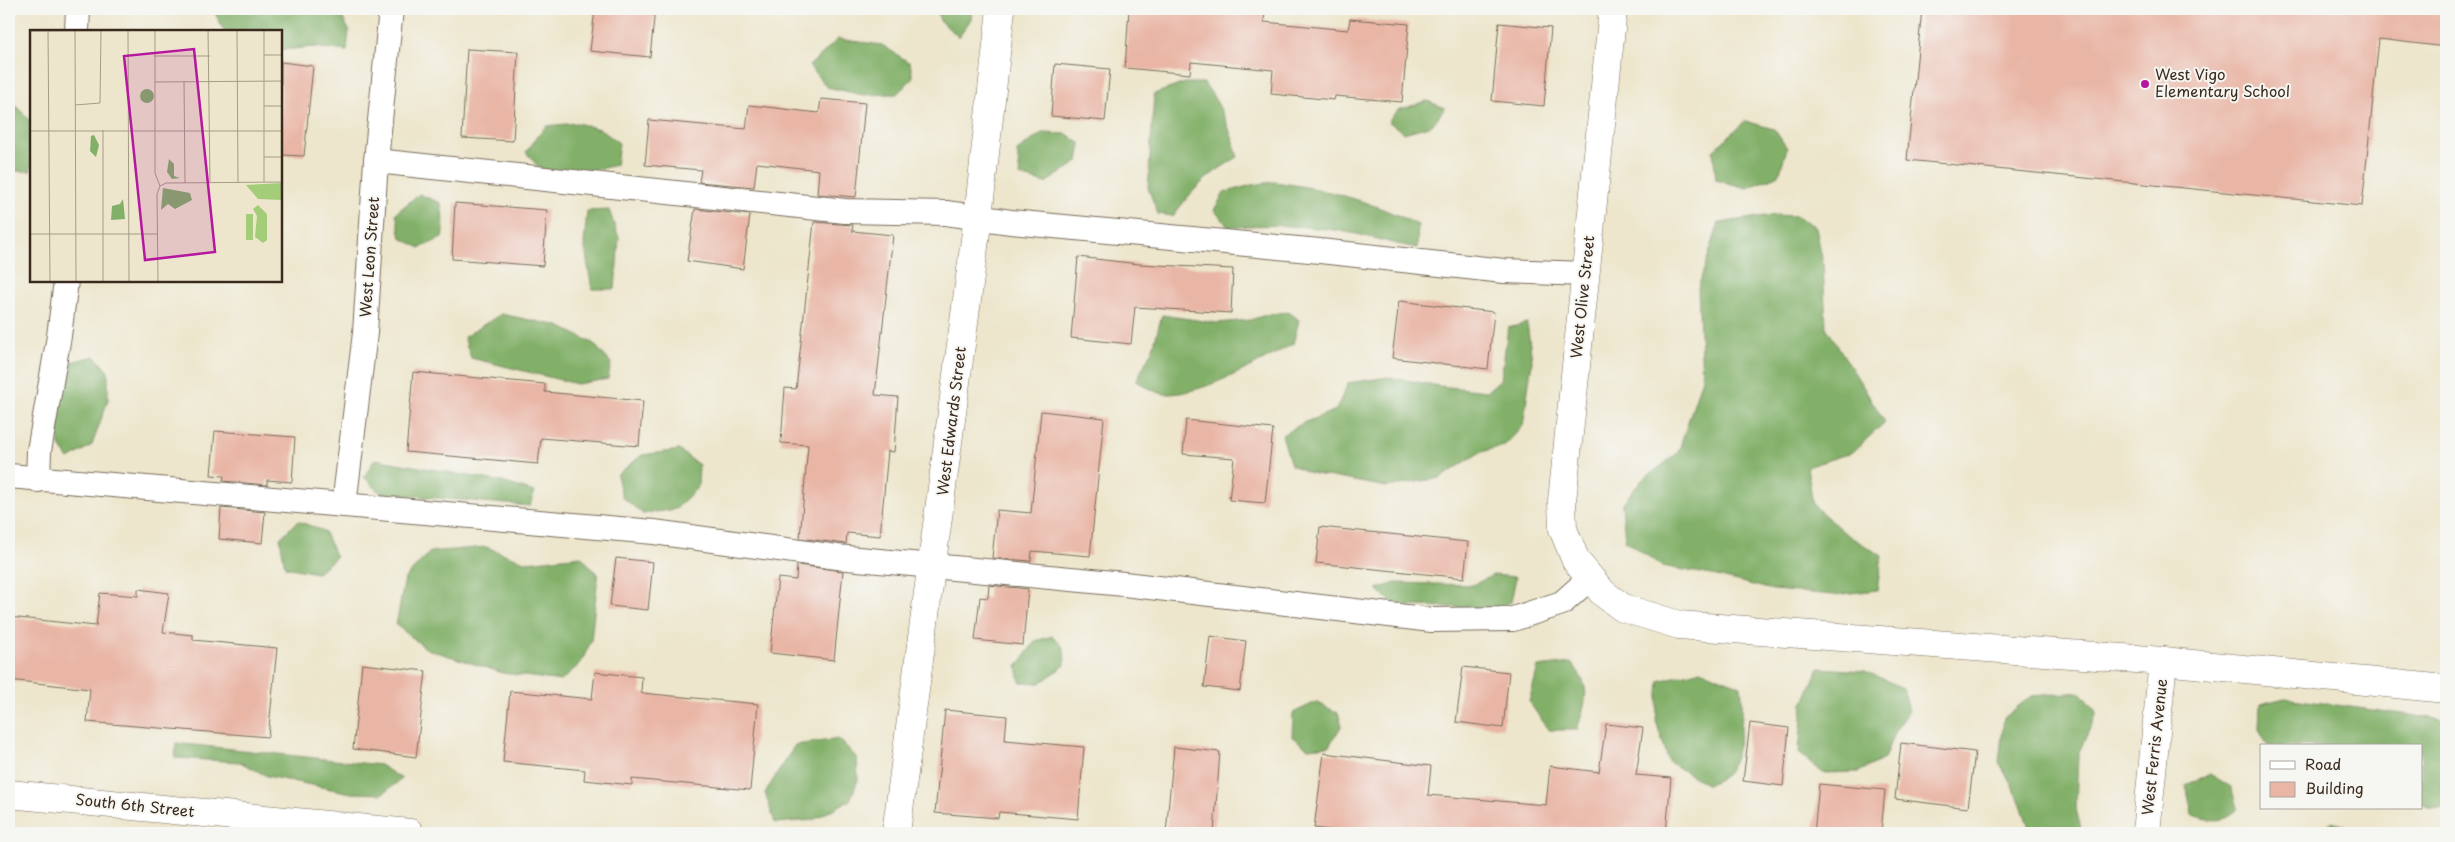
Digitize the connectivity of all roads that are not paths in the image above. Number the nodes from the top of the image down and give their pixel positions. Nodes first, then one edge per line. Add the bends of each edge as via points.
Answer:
1 (78, 9) edge
2 (391, 9) edge
3 (1001, 9) edge
4 (1614, 9) edge
5 (76, 30) edge
6 (376, 162) junction
7 (978, 218) junction
8 (1586, 274) junction
9 (66, 282) edge
10 (9, 476) edge
11 (38, 480) junction
12 (344, 506) junction
13 (933, 565) junction
14 (1590, 578) junction
15 (2163, 661) junction
16 (2446, 689) edge
17 (9, 794) edge
18 (410, 833) edge
19 (896, 833) edge
20 (2146, 833) edge

1 - 5 lane
2 - 6 lane, West Leon Street
3 - 7 street, West Edwards Street
4 - 8 street, West Olive Street
6 - 7 lane via 845,211 946,213
6 - 12 lane, West Leon Street via 365,333
7 - 8 lane via 1504,271
7 - 13 street, West Edwards Street
8 - 14 street, West Olive Street via 1562,501 1563,529 1576,560
9 - 11 lane via 39,451
10 - 11 lane
11 - 12 lane
12 - 13 lane via 654,532 837,557
13 - 14 lane via 1432,620 1514,620 1562,603
13 - 19 street, West Edwards Street
14 - 15 street, West Olive Street via 1623,608 1679,625
15 - 16 street, West Olive Street
15 - 20 street, West Ferris Avenue
17 - 18 street, South 6th Street

